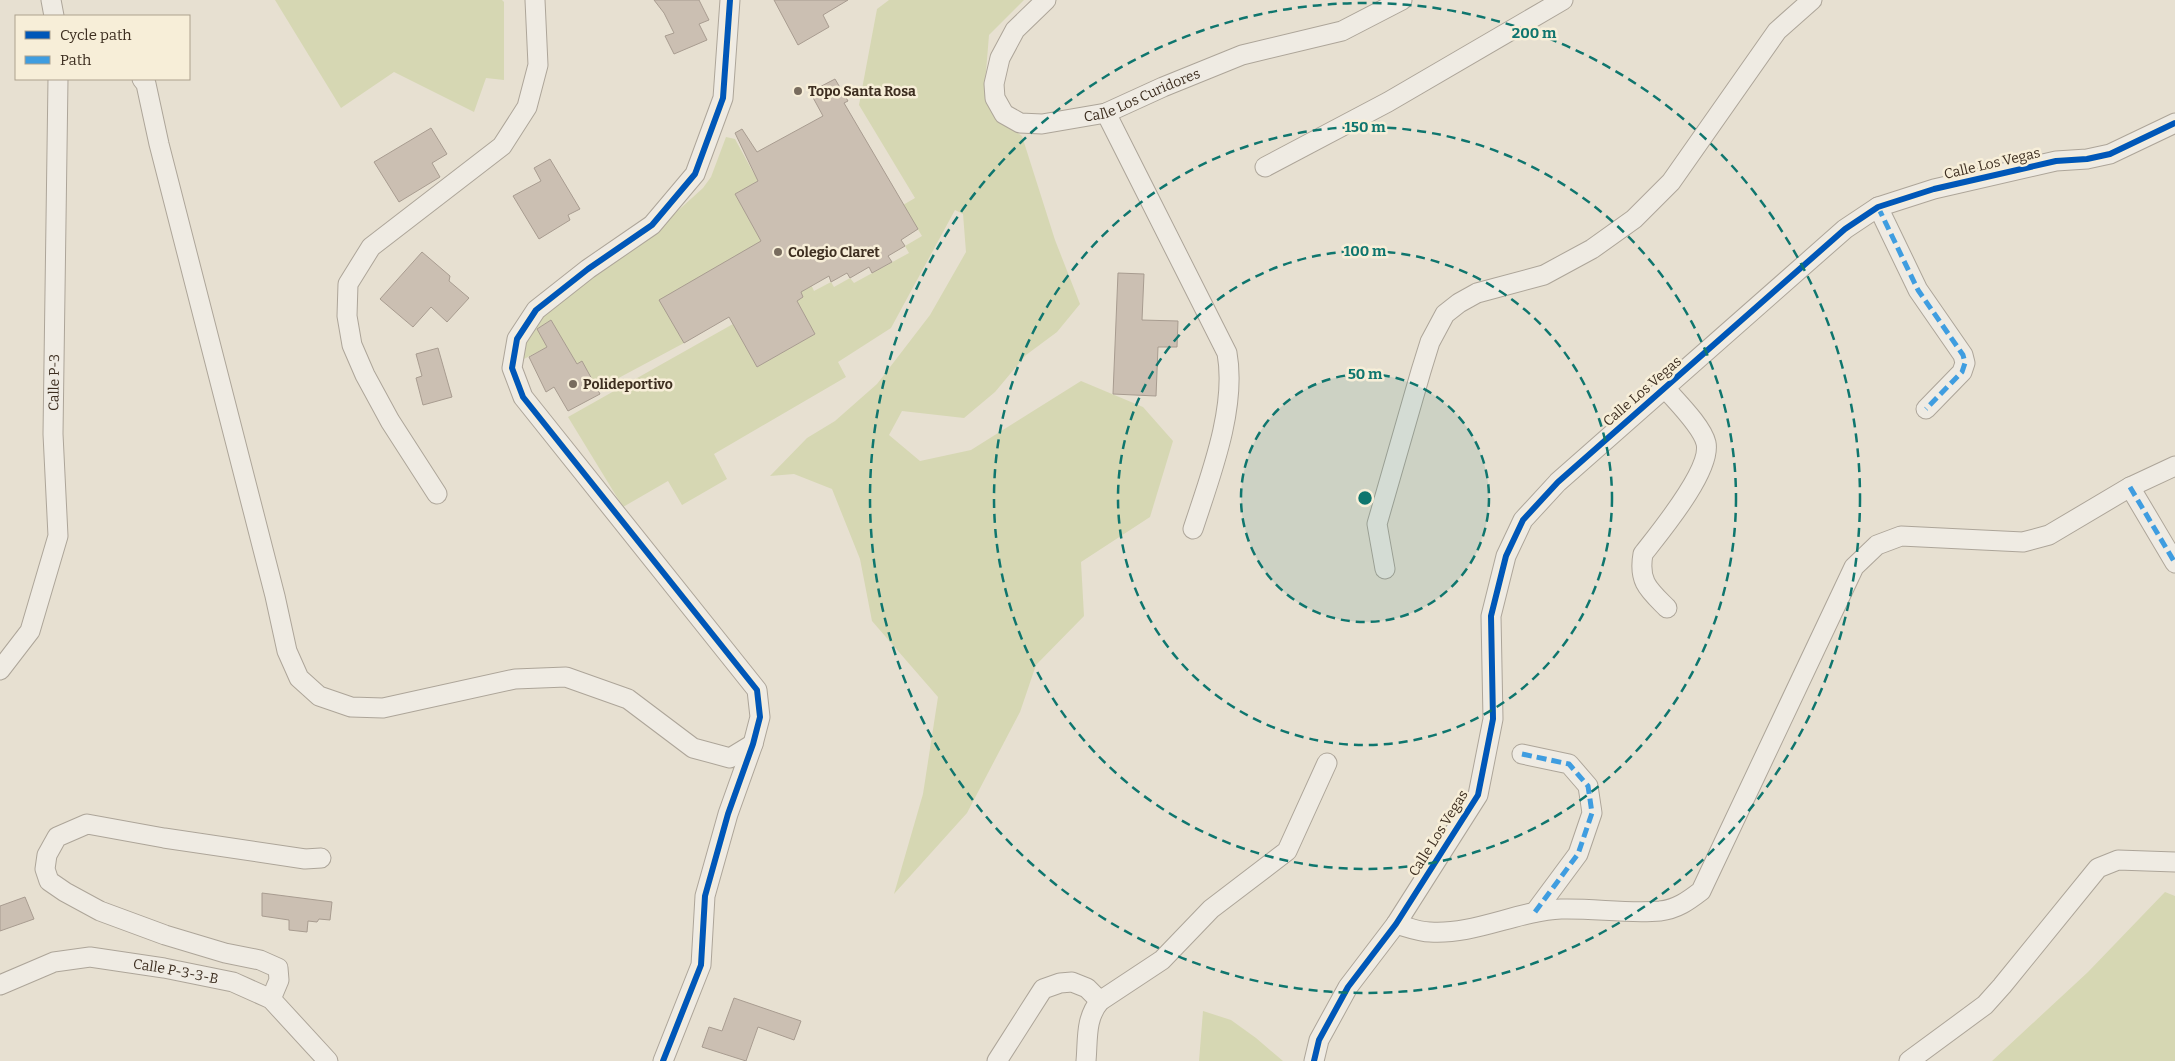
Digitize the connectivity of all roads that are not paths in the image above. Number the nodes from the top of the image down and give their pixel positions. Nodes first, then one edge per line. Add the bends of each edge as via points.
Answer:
1 (51, 0) edge
2 (535, 0) edge
3 (730, 0) edge
4 (1046, 0) edge
5 (1402, 0) edge
6 (1563, 0) edge
7 (1812, 0) edge
8 (54, 15) edge
9 (58, 80) edge
10 (143, 80) edge
11 (1106, 113) junction
12 (2175, 123) edge
13 (1265, 167) dead end
14 (1878, 207) junction
15 (1665, 388) junction
16 (1926, 409) dead end
17 (2175, 466) edge
18 (2130, 487) junction
19 (438, 494) dead end
20 (1192, 529) dead end
21 (2175, 563) edge
22 (1385, 568) dead end
23 (1667, 608) dead end
24 (0, 670) edge
25 (753, 744) junction
26 (1522, 754) dead end
27 (1327, 763) dead end
28 (322, 858) dead end
29 (2175, 862) edge
30 (1535, 912) junction
31 (1396, 924) junction
32 (0, 986) edge
33 (271, 999) junction
34 (1100, 1002) junction
35 (328, 1061) edge
36 (663, 1061) edge
37 (997, 1061) edge
38 (1086, 1061) edge
39 (1314, 1061) edge
40 (1908, 1061) edge

1 - 8 street
2 - 19 street via 538,65 527,107 502,146 371,247 348,284 347,316 352,345 390,421
3 - 25 street via 723,98 696,174 652,225 536,310 517,340 512,368 523,397 756,690 760,718
4 - 11 street, Calle Los Curidores via 1015,30 1000,58 994,84 995,98 1004,114 1020,123 1042,124
5 - 11 street, Calle Los Curidores via 1342,31 1242,55
6 - 13 street via 1388,102
7 - 22 street via 1777,31 1671,182 1634,219 1592,249 1544,275 1477,293 1445,314 1430,342 1377,524
9 - 24 street, Calle P-3 via 53,434 58,536 30,631
10 - 25 street via 276,596 287,651 299,678 319,696 352,707 383,708 515,680 566,677 628,700 693,748 730,758
11 - 20 street via 1227,353 1229,384 1220,449
12 - 14 street, Calle Los Vegas via 2110,154 2056,161 1944,187
14 - 15 street, Calle Los Vegas via 1845,229
14 - 16 street via 1918,290 1963,355 1965,363 1962,372
15 - 23 street via 1695,422 1706,443 1700,474 1643,554 1640,568 1645,586
15 - 31 street, Calle Los Vegas via 1558,482 1523,520 1506,556 1491,616 1493,719 1478,795
17 - 18 street
18 - 21 street
18 - 30 street via 2049,535 2023,542 1901,536 1877,545 1854,567 1701,892 1683,905 1661,911 1561,909
25 - 36 street via 728,814 705,896 701,966
26 - 30 street via 1569,764 1588,786 1592,813 1578,854
27 - 34 street via 1287,851 1211,909 1162,960
28 - 33 street via 305,859 87,824 57,837 46,855 45,869 50,881 100,910 165,935 260,960 278,968 279,980
29 - 40 street via 2118,860 2098,868 1985,1005
30 - 31 street via 1445,932 1428,932
31 - 39 street, Calle Los Vegas via 1348,987 1319,1040
32 - 33 street, Calle P-3-3-B via 54,962 90,957 233,982
33 - 35 street, Calle P-3-3-B
34 - 37 street via 1087,988 1072,982 1044,989
34 - 38 street via 1089,1017

